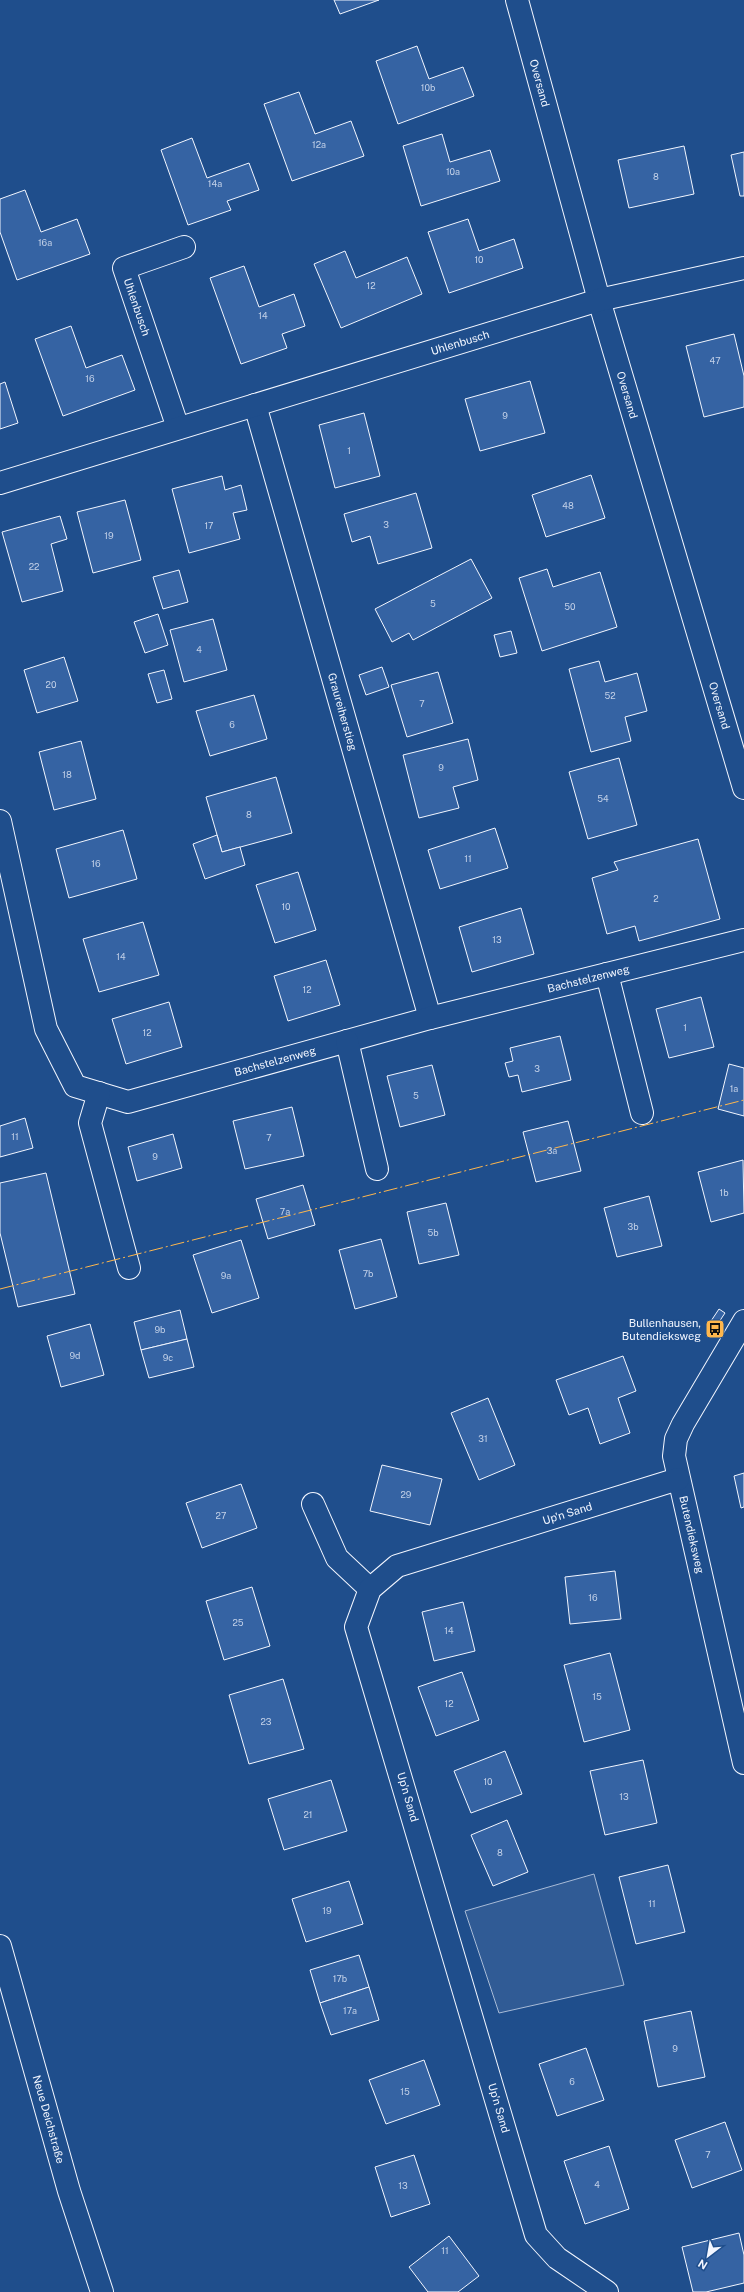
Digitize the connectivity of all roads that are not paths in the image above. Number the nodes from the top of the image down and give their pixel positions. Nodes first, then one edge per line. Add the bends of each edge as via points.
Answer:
1 (517, 0) edge
2 (184, 247) dead end
3 (744, 268) edge
4 (599, 300) junction
5 (255, 405) junction
6 (178, 428) junction
7 (0, 483) edge
8 (744, 788) edge
9 (0, 821) edge
10 (744, 940) edge
11 (607, 974) junction
12 (430, 1018) junction
13 (347, 1041) junction
14 (99, 1094) junction
15 (642, 1113) dead end
16 (377, 1169) dead end
17 (129, 1268) dead end
18 (744, 1321) edge
19 (678, 1479) junction
20 (313, 1504) dead end
21 (370, 1589) junction
22 (744, 1763) edge
23 (0, 1946) edge
24 (102, 2292) edge
25 (607, 2292) edge

1 - 4 street, Oversand
2 - 6 street, Uhlenbusch via 124,268
3 - 4 street, Uhlenbusch
4 - 5 street, Uhlenbusch
4 - 8 street, Oversand
5 - 6 street, Uhlenbusch
5 - 12 street, Graureiherstieg
6 - 7 street, Uhlenbusch
9 - 14 street, Bachstelzenweg via 46,1029 75,1086
10 - 11 street, Bachstelzenweg
11 - 12 street, Bachstelzenweg
11 - 15 street
12 - 13 street, Bachstelzenweg
13 - 14 street, Bachstelzenweg via 128,1102
13 - 16 street
14 - 17 street via 90,1123
18 - 19 street, Butendieksweg via 676,1439 674,1456
19 - 21 street, Up'n Sand via 397,1566
19 - 22 street, Butendieksweg
20 - 21 street via 337,1558
21 - 25 street, Up'n Sand via 356,1627 536,2235 557,2258
23 - 24 street, Neue Deichstraße via 69,2191

